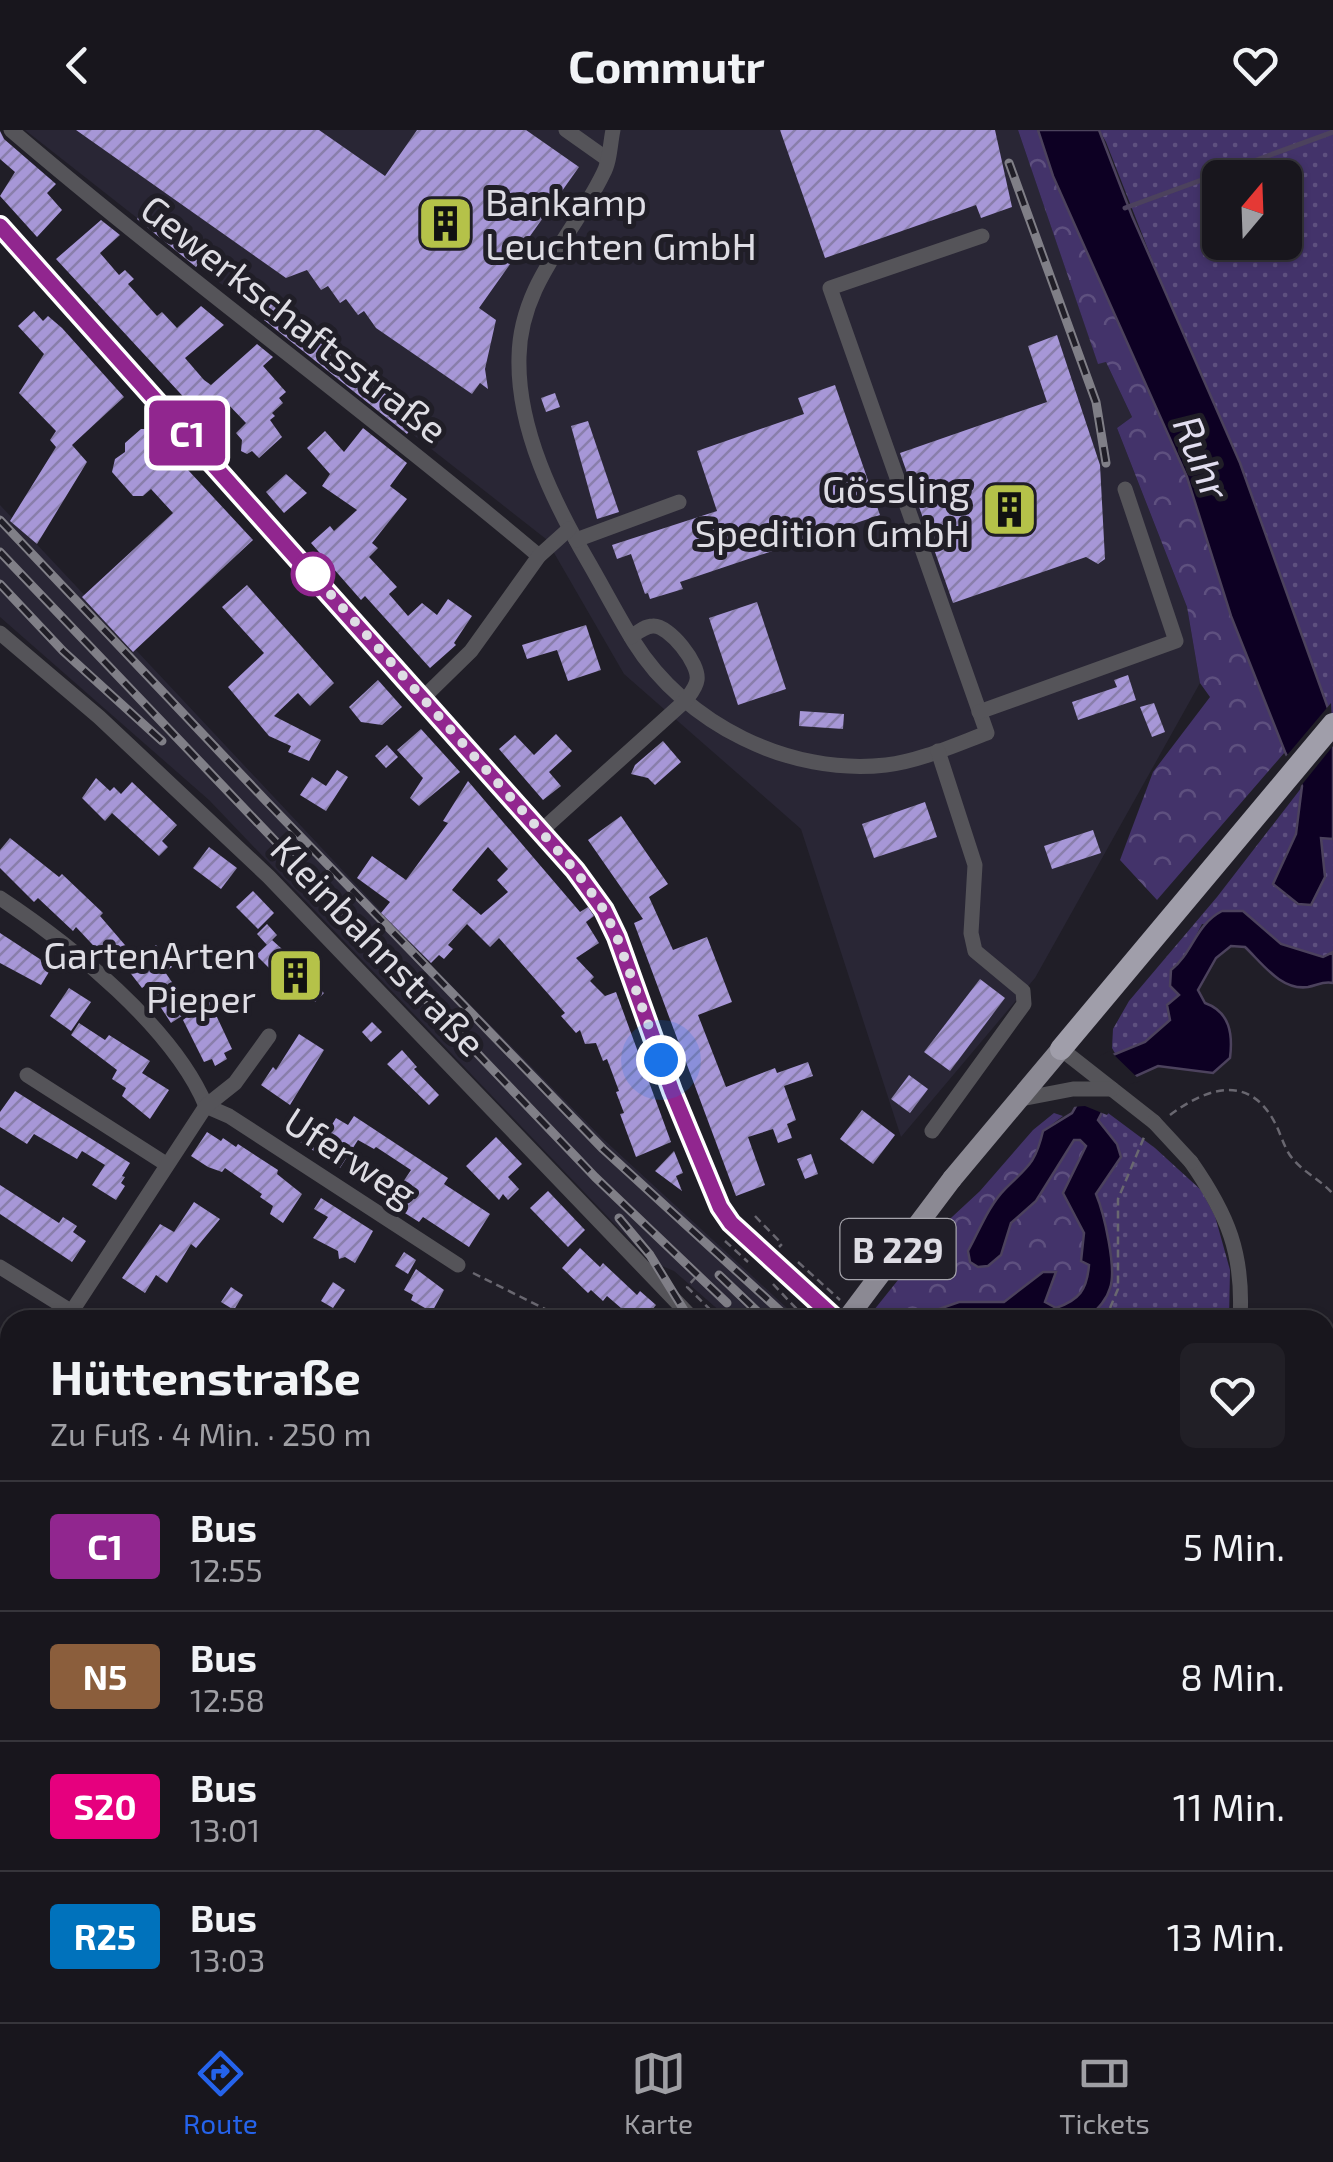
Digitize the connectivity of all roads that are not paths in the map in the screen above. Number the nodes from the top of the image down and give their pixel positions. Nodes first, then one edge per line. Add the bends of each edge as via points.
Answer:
1 (11, 130) edge
2 (566, 130) edge
3 (613, 130) edge
4 (608, 159) junction
5 (0, 226) edge
6 (982, 236) dead end
7 (1125, 489) dead end
8 (678, 502) dead end
9 (573, 535) junction
10 (539, 556) junction
11 (0, 633) edge
12 (631, 637) junction
13 (424, 697) junction
14 (685, 701) junction
15 (979, 712) junction
16 (1333, 724) edge
17 (938, 751) junction
18 (542, 830) junction
19 (0, 898) edge
20 (269, 1036) dead end
21 (1062, 1049) junction
22 (28, 1075) dead end
23 (1112, 1089) junction
24 (1021, 1099) junction
25 (206, 1106) junction
26 (932, 1132) dead end
27 (166, 1164) junction
28 (458, 1265) road end
29 (0, 1266) edge
30 (69, 1310) edge
31 (81, 1310) edge
32 (684, 1310) edge
33 (826, 1310) edge
34 (854, 1310) edge
35 (1240, 1310) edge

1 - 10 street, Gewerkschaftsstraße
2 - 4 street
3 - 4 street
4 - 9 street via 544,266 518,357 530,429
5 - 13 street
6 - 15 street via 830,288
7 - 15 street via 1176,640
8 - 9 street
9 - 10 street
9 - 12 street
10 - 13 street via 471,651
11 - 32 street, Kleinbahnstraße via 269,876
12 - 14 street
12 - 14 street via 647,626 669,631 698,672
13 - 18 street
14 - 17 street via 764,749 804,762 890,765
14 - 18 street
15 - 17 street via 987,733
16 - 21 highway
17 - 26 street via 974,865 975,950 1023,991 1024,1004
18 - 33 street via 617,937 720,1207
19 - 25 street via 85,961 164,1038 195,1078
20 - 25 street via 235,1083
21 - 23 street
21 - 24 main road, B 229
22 - 27 street
23 - 24 street
23 - 35 street, bridge via 1154,1122 1217,1199 1232,1232
24 - 34 main road, B 229, bridge
25 - 27 street
25 - 28 street, Uferweg
27 - 31 street
29 - 30 street

